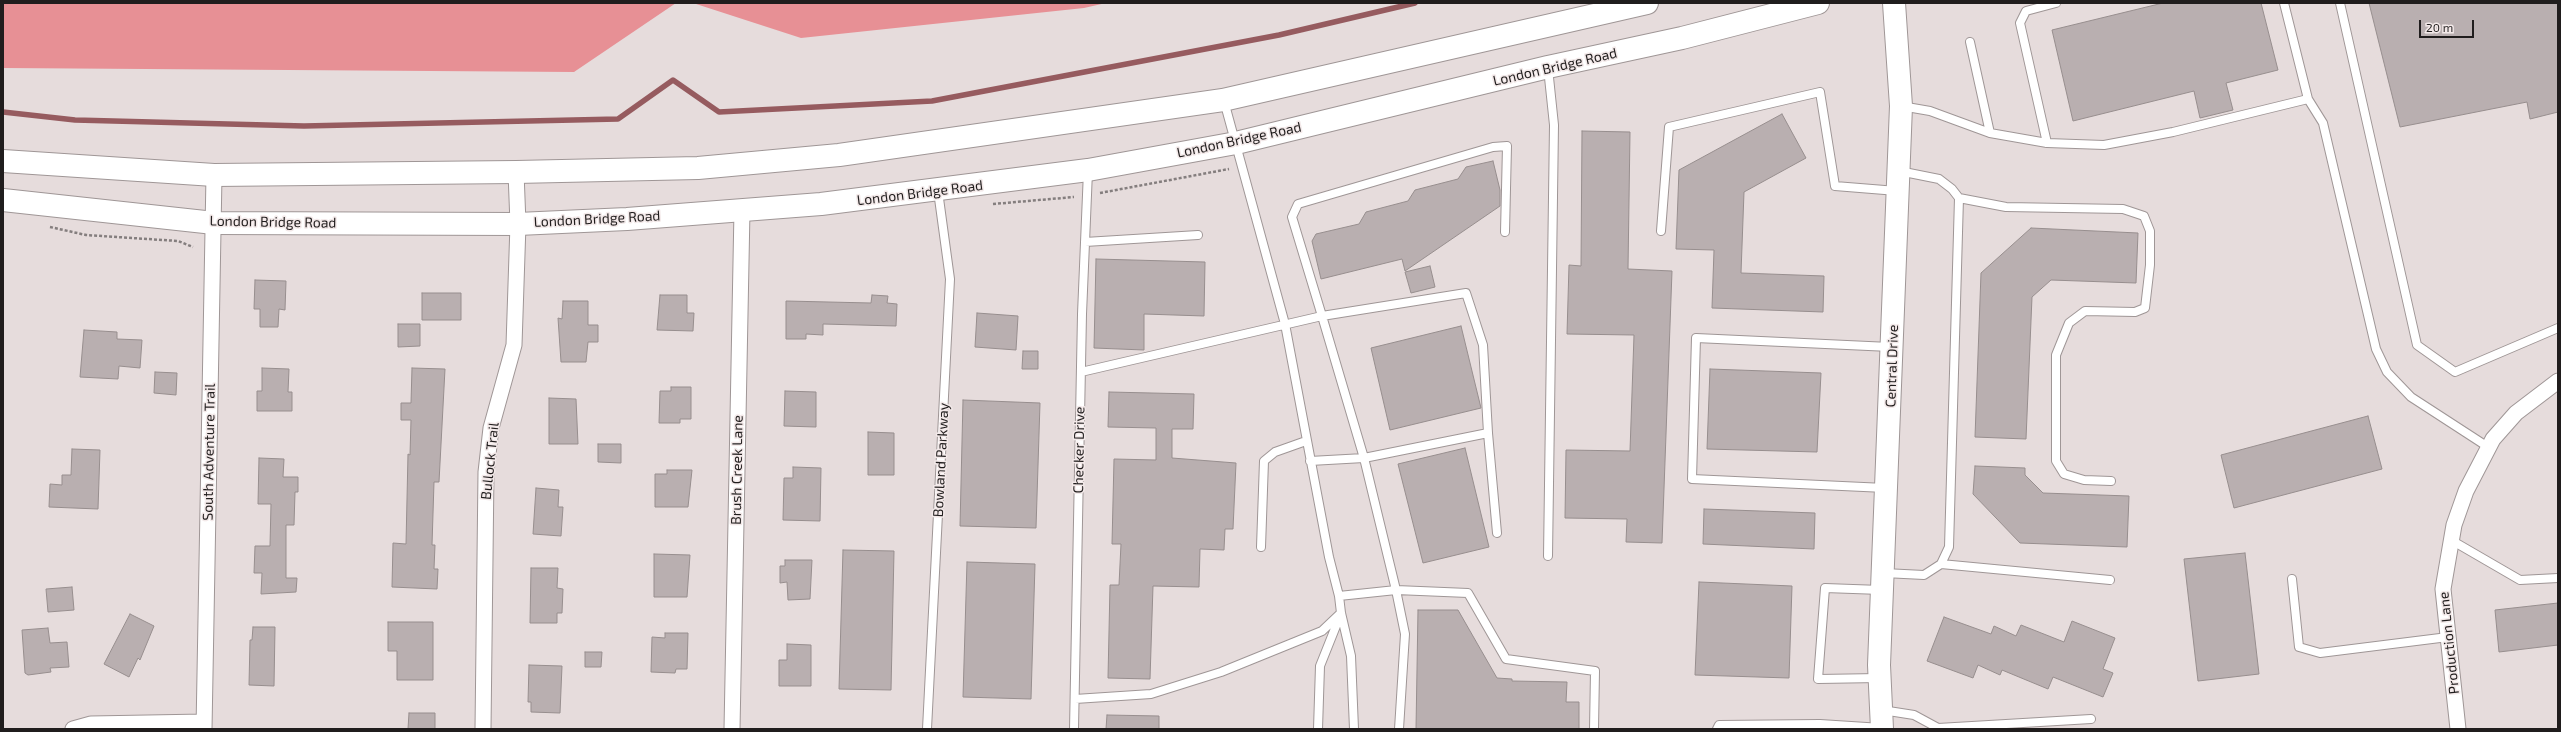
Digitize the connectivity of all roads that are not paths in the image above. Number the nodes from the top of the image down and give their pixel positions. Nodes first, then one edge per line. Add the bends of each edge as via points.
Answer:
1 (1647, 3) edge
2 (1818, 3) edge
3 (1894, 3) edge
4 (2056, 3) edge
5 (2284, 3) edge
6 (2340, 3) edge
7 (1970, 42) dead end
8 (1548, 67) junction
9 (2308, 99) junction
10 (1223, 100) junction
11 (1901, 106) junction
12 (1990, 133) junction
13 (1236, 143) junction
14 (2048, 143) junction
15 (3, 161) edge
16 (1088, 170) junction
17 (516, 172) junction
18 (214, 175) junction
19 (1898, 180) junction
20 (938, 191) junction
21 (1958, 198) junction
22 (3, 200) edge
23 (742, 210) junction
24 (214, 223) junction
25 (518, 224) junction
26 (1661, 231) dead end
27 (1505, 232) dead end
28 (1198, 235) dead end
29 (1085, 242) junction
30 (1322, 316) junction
31 (1285, 324) junction
32 (2558, 328) edge
33 (1893, 347) junction
34 (1081, 372) junction
35 (2558, 381) edge
36 (1488, 433) junction
37 (1306, 441) junction
38 (2488, 448) junction
39 (1364, 458) junction
40 (1310, 461) junction
41 (2111, 481) dead end
42 (1887, 488) junction
43 (1497, 533) dead end
44 (2451, 540) junction
45 (1261, 547) dead end
46 (1548, 556) dead end
47 (1941, 564) junction
48 (2558, 578) edge
49 (2292, 579) dead end
50 (2110, 580) dead end
51 (1883, 581) junction
52 (1396, 590) junction
53 (1339, 596) junction
54 (1340, 613) junction
55 (2448, 637) junction
56 (1880, 678) junction
57 (1074, 699) junction
58 (2091, 719) dead end
59 (1882, 722) edge
60 (204, 725) edge
61 (73, 729) edge
62 (483, 729) edge
63 (732, 729) edge
64 (927, 729) edge
65 (1074, 729) edge
66 (1318, 729) edge
67 (1354, 729) edge
68 (1399, 729) edge
69 (1594, 729) edge
70 (1717, 729) edge
71 (2458, 729) edge

1 - 10 main road
2 - 8 main road, London Bridge Road via 1682,38
3 - 11 main road, Central Drive
4 - 14 lane via 2026,10 2020,23
5 - 9 lane
6 - 32 lane via 2417,345 2455,372
7 - 12 lane
8 - 13 main road, London Bridge Road
8 - 46 lane via 1554,125
9 - 14 lane via 2173,132 2104,145
9 - 38 lane via 2323,123 2376,349 2387,372 2411,397
10 - 13 lane
10 - 17 main road via 839,155 698,168
11 - 12 lane via 1930,111
11 - 19 main road, Central Drive
12 - 14 lane
13 - 16 main road, London Bridge Road
13 - 31 lane
15 - 18 main road
16 - 20 main road, London Bridge Road
16 - 29 lane, Checker Drive
17 - 18 main road
17 - 25 street, Bullock Trail
18 - 24 street, South Adventure Trail
19 - 21 lane via 1939,179 1952,189
19 - 26 lane via 1835,186 1820,92 1669,127
19 - 33 main road, Central Drive
20 - 23 main road, London Bridge Road
20 - 64 lane, Bowland Parkway via 950,279
21 - 41 lane via 2006,207 2123,209 2144,216 2150,238 2145,308 2135,312 2085,311 2069,323 2056,354 2056,461 2064,474 2084,480
21 - 47 lane via 1949,546
22 - 24 main road, London Bridge Road
23 - 25 main road, London Bridge Road
23 - 63 street, Brush Creek Lane
24 - 25 main road, London Bridge Road
24 - 60 street, South Adventure Trail
25 - 62 street, Bullock Trail via 514,345 491,428 486,472
27 - 30 lane via 1507,146 1493,147 1298,204 1292,216
28 - 29 lane
29 - 34 lane, Checker Drive
30 - 31 lane
30 - 36 lane via 1466,293 1483,345
30 - 39 lane
31 - 34 lane
31 - 37 lane
33 - 42 main road, Central Drive
33 - 42 lane via 1696,338 1692,479
34 - 57 lane, Checker Drive
35 - 38 street, Production Lane via 2516,412
36 - 39 lane
36 - 43 lane
37 - 40 lane
37 - 45 lane via 1275,452 1264,461
38 - 44 street, Production Lane via 2466,491
39 - 40 lane
39 - 52 lane
40 - 53 lane
42 - 51 main road, Central Drive
44 - 48 lane via 2520,580
44 - 55 street, Production Lane via 2443,589
47 - 50 lane
47 - 51 lane via 1924,575
49 - 55 lane via 2299,647 2320,653
51 - 56 main road, Central Drive
51 - 56 lane via 1825,588 1818,679
52 - 53 lane
52 - 68 lane via 1405,634
52 - 69 lane via 1468,593 1506,659 1595,671
53 - 54 lane
54 - 57 lane via 1322,631 1221,672 1151,694
54 - 66 lane via 1320,666
54 - 67 lane via 1351,656
55 - 71 street, Production Lane
56 - 59 main road, Central Drive
57 - 65 lane, Checker Drive
58 - 59 lane via 1938,728 1914,715
59 - 70 lane via 1719,725
60 - 61 street via 91,724

